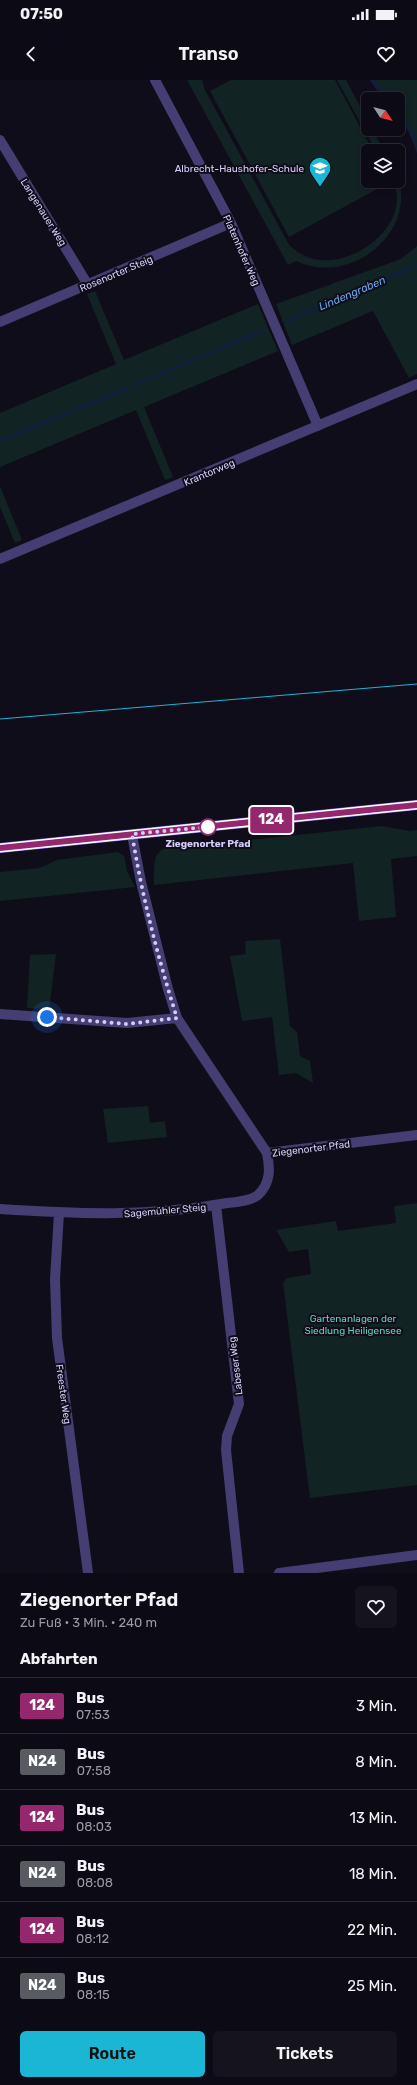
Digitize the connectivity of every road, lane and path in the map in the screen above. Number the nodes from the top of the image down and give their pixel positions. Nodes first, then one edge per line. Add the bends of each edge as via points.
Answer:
1 (155, 80) edge
2 (0, 140) edge
3 (231, 224) junction
4 (88, 285) junction
5 (0, 322) edge
6 (417, 384) edge
7 (318, 426) junction
8 (0, 559) edge
9 (417, 805) edge
10 (132, 834) junction
11 (0, 848) edge
12 (0, 1014) edge
13 (177, 1018) junction
14 (417, 1135) edge
15 (266, 1153) junction
16 (216, 1205) junction
17 (0, 1209) edge
18 (59, 1213) junction
19 (417, 1555) edge
20 (88, 1573) edge
21 (239, 1573) edge
22 (279, 1573) edge

1 - 3 street, Platenhofer Weg
2 - 4 street, Langenauer Weg
3 - 4 street, Rosenorter Steig
3 - 7 street, Platenhofer Weg
4 - 5 street, Rosenorter Steig
6 - 7 street, Krantorweg
7 - 8 street, Krantorweg
9 - 10 main road
10 - 11 main road
10 - 13 street, Ziegenorter Pfad via 142,888
12 - 13 street via 127,1024
13 - 15 street, Ziegenorter Pfad
14 - 15 street, Ziegenorter Pfad
15 - 16 street, Sagemühler Steig via 269,1175 259,1194
16 - 18 street, Sagemühler Steig via 132,1214
16 - 21 street, Labeser Weg via 239,1404 227,1436 226,1450
17 - 18 street, Sagemühler Steig
18 - 20 street, Freester Weg via 55,1279 57,1338
19 - 22 street

